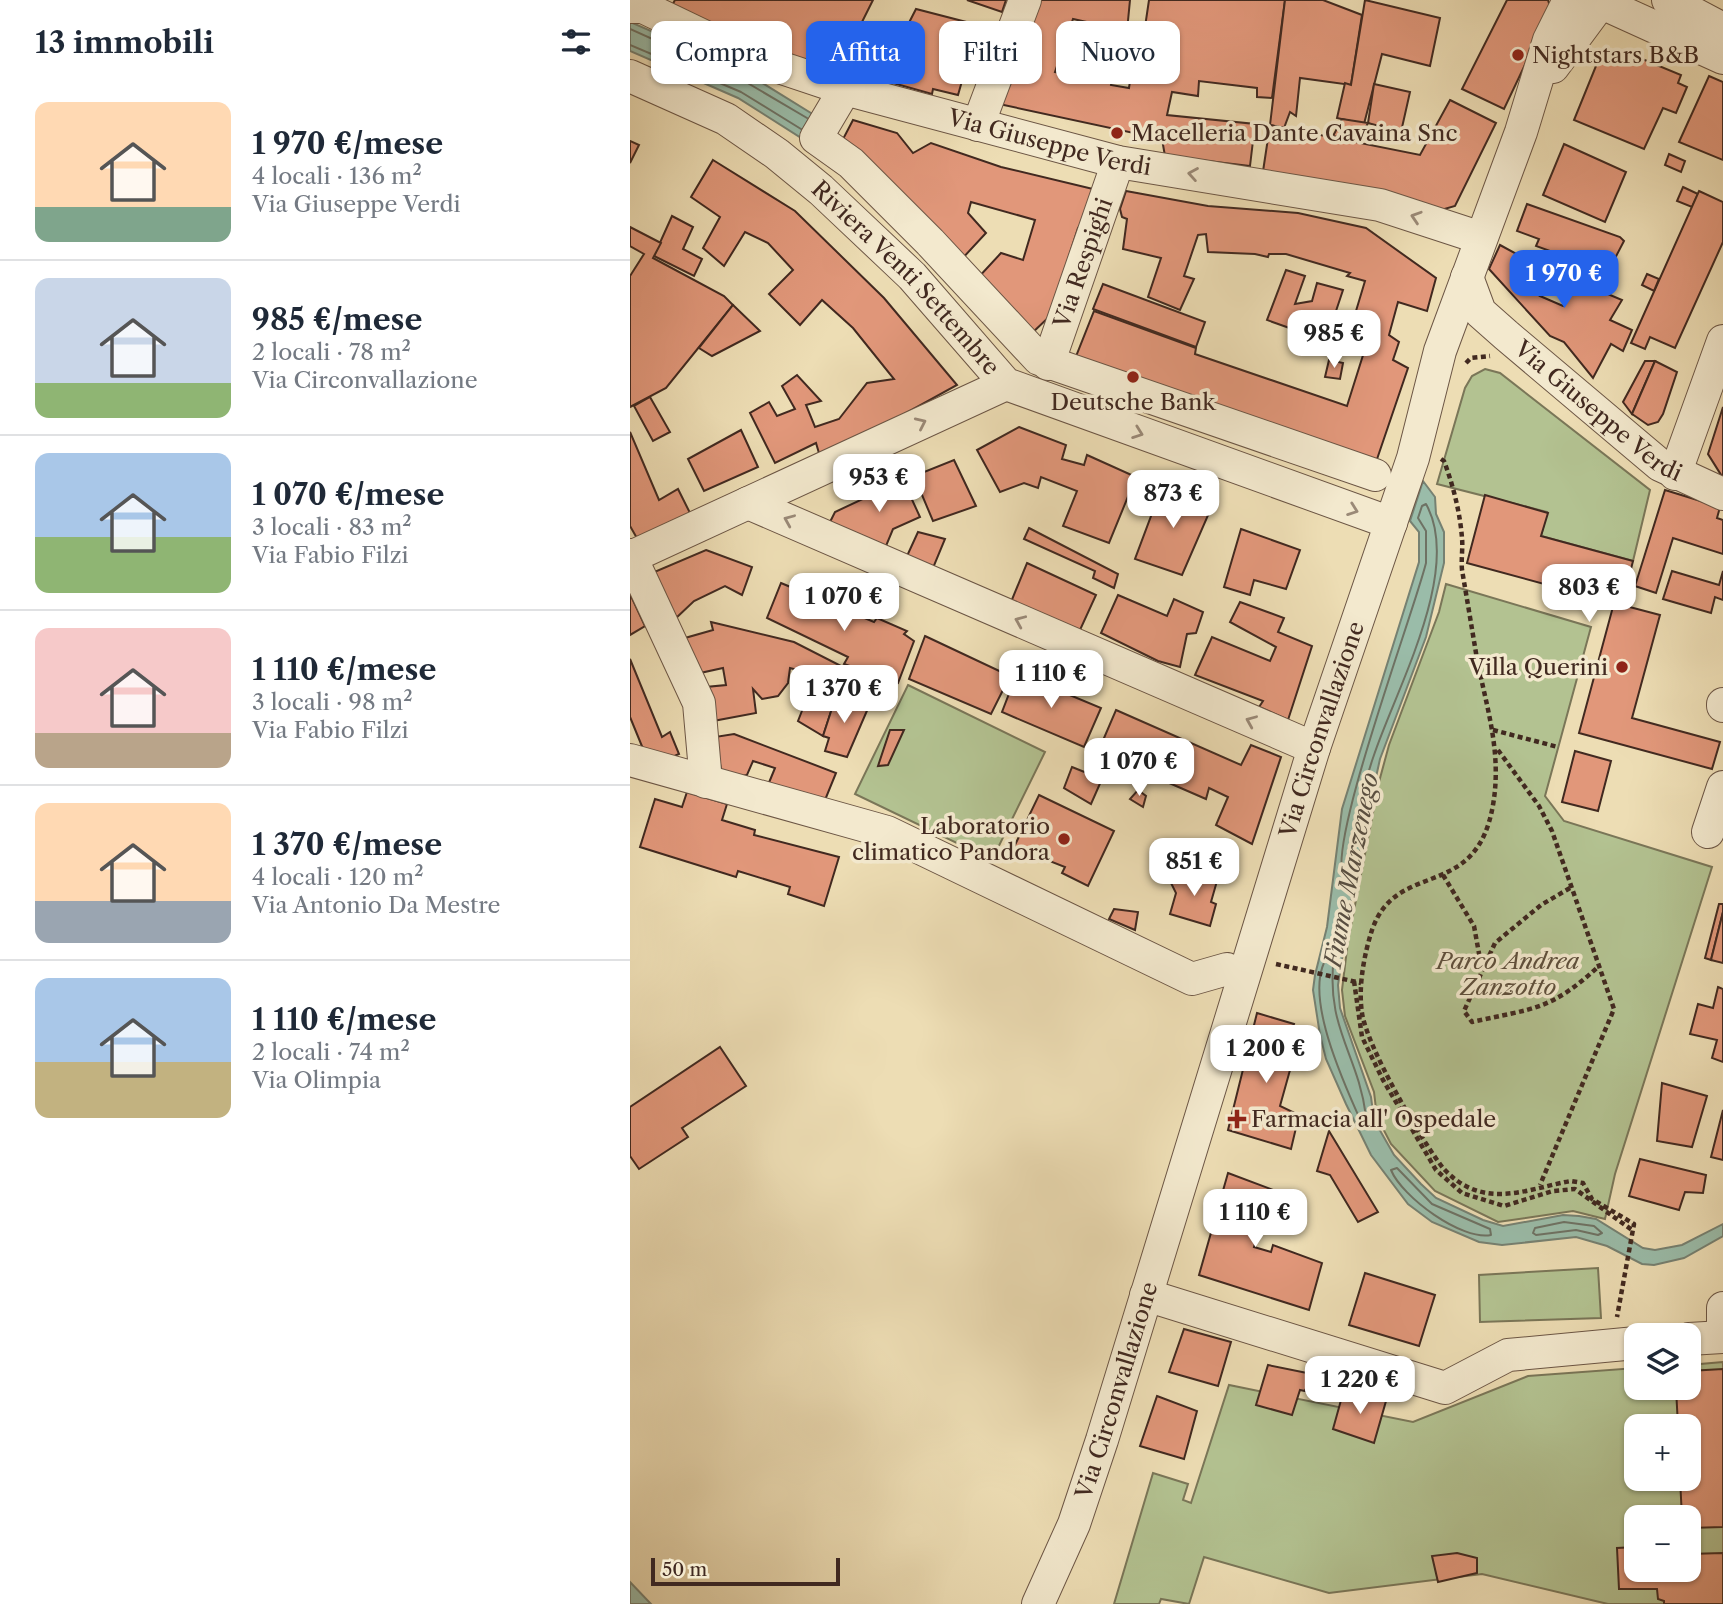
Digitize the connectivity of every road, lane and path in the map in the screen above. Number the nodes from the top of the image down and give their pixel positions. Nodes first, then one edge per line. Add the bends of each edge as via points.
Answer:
1 (1024, 0) edge
2 (1668, 0) edge
3 (1592, 3) edge
4 (640, 5) edge
5 (1723, 29) edge
6 (1723, 58) edge
7 (630, 76) edge
8 (845, 89) junction
9 (978, 125) junction
10 (816, 138) junction
11 (1118, 162) junction
12 (794, 167) junction
13 (1481, 238) junction
14 (1467, 277) junction
15 (1723, 341) edge
16 (1494, 356) dead end
17 (1048, 364) junction
18 (1462, 369) dead end
19 (1006, 384) junction
20 (1434, 457) dead end
21 (1675, 474) junction
22 (1375, 475) dead end
23 (1723, 494) edge
24 (748, 503) junction
25 (1391, 523) junction
26 (635, 554) edge
27 (1493, 730) junction
28 (1496, 747) junction
29 (1558, 747) dead end
30 (1314, 748) junction
31 (630, 760) edge
32 (706, 782) junction
33 (1723, 787) edge
34 (1708, 832) dead end
35 (1443, 875) junction
36 (1570, 888) junction
37 (1263, 961) dead end
38 (1599, 965) junction
39 (1227, 969) dead end
40 (1482, 970) junction
41 (1354, 981) junction
42 (1361, 983) junction
43 (1539, 1186) junction
44 (1633, 1230) junction
45 (1146, 1295) junction
46 (1723, 1308) edge
47 (1723, 1334) edge
48 (1701, 1337) edge
49 (1624, 1339) edge
50 (1624, 1343) edge
51 (1038, 1604) edge

1 - 9 street
2 - 5 street
3 - 6 street
3 - 13 street, Via Circonvallazione via 1549,40
4 - 8 street, Via Giuseppe Verdi via 743,55
7 - 12 street, Riviera Venti Settembre via 726,119
8 - 9 street, Via Giuseppe Verdi
8 - 10 street
9 - 11 street, Via Giuseppe Verdi
10 - 12 street
10 - 17 street via 851,163
13 -> 11 street, Via Giuseppe Verdi via 1380,205
11 - 17 street, Via Respighi
12 - 19 street, Riviera Venti Settembre via 912,276
13 - 14 street, Via Circonvallazione
14 - 21 street, Via Giuseppe Verdi via 1480,312
14 - 25 street, Via Circonvallazione via 1440,351
15 - 21 street
16 - 18 path via 1471,358
17 - 22 street
24 -> 19 street
19 -> 25 street, Riviera Venti Settembre
20 - 27 path via 1444,461 1454,493 1462,568
21 - 23 street, Via Giuseppe Verdi
24 - 26 street
30 -> 24 street
25 - 30 street, Via Circonvallazione
26 - 32 street via 699,703
27 - 28 path
27 - 29 path
28 - 35 path via 1493,808 1482,836 1473,856
28 - 36 path via 1539,806
30 - 45 street, Via Circonvallazione
31 - 32 street
32 - 39 street via 887,832 1192,979
33 - 34 street
35 - 40 path via 1474,926
35 - 42 path via 1404,888 1384,905 1373,929
36 - 38 path
36 - 40 path via 1495,943
37 - 41 path
38 - 40 path via 1549,1005 1472,1022 1464,1011
38 - 43 path via 1614,1009
41 - 42 path
41 - 44 path via 1362,1037 1436,1170 1462,1192 1504,1206 1575,1189
42 - 43 path via 1362,1013 1373,1049 1443,1168 1458,1182 1496,1195
43 - 44 path via 1583,1183 1592,1199 1634,1224
44 - 49 path via 1616,1331
45 - 50 street via 1445,1388 1507,1355
45 - 51 street, Via Circonvallazione via 1077,1516
46 - 47 street
47 - 48 street

